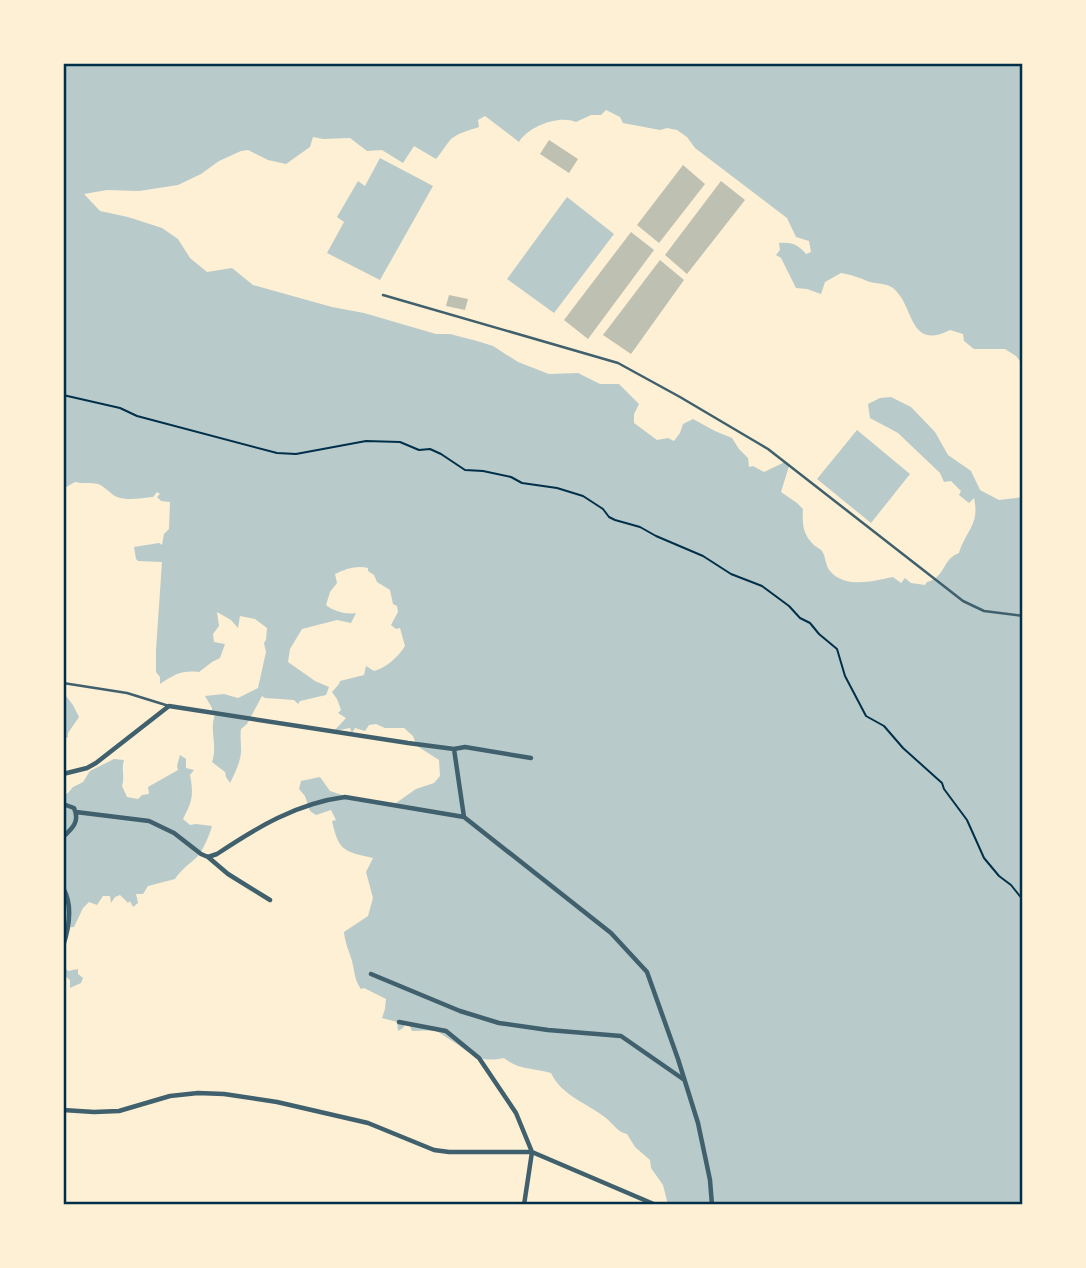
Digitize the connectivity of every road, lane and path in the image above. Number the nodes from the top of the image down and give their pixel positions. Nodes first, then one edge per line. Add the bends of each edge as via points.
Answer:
1 (383, 295) dead end
2 (63, 395) edge
3 (1023, 616) edge
4 (63, 683) edge
5 (169, 706) junction
6 (454, 750) junction
7 (531, 758) dead end
8 (63, 774) edge
9 (63, 804) edge
10 (76, 812) junction
11 (464, 817) junction
12 (63, 836) edge
13 (208, 857) junction
14 (63, 888) edge
15 (270, 900) dead end
16 (1023, 900) edge
17 (63, 946) edge
18 (371, 974) dead end
19 (399, 1022) dead end
20 (685, 1080) junction
21 (63, 1110) edge
22 (532, 1152) junction
23 (524, 1205) edge
24 (656, 1205) edge
25 (712, 1205) edge

1 - 3 lane via 618,363 768,449 962,601 984,611
2 - 16 path via 277,453 375,440 430,449 465,470 583,496 609,517 640,527 762,586 837,649 866,716 884,726 942,783 967,820 982,855
4 - 5 lane via 127,693
5 - 6 street
5 - 8 street via 96,763
6 - 7 street via 465,747
6 - 11 street
9 - 10 street
10 - 12 street via 74,826
10 - 13 street via 149,821
11 - 13 street via 332,798 269,821
11 - 20 street via 611,933 647,972
13 - 15 street
14 - 17 street via 70,904
18 - 20 street via 499,1023 621,1036
19 - 22 street via 446,1031 479,1058 516,1113
20 - 25 street via 698,1123
21 - 22 street via 118,1111 170,1096 224,1094 368,1123 434,1150
22 - 23 street
22 - 24 street

